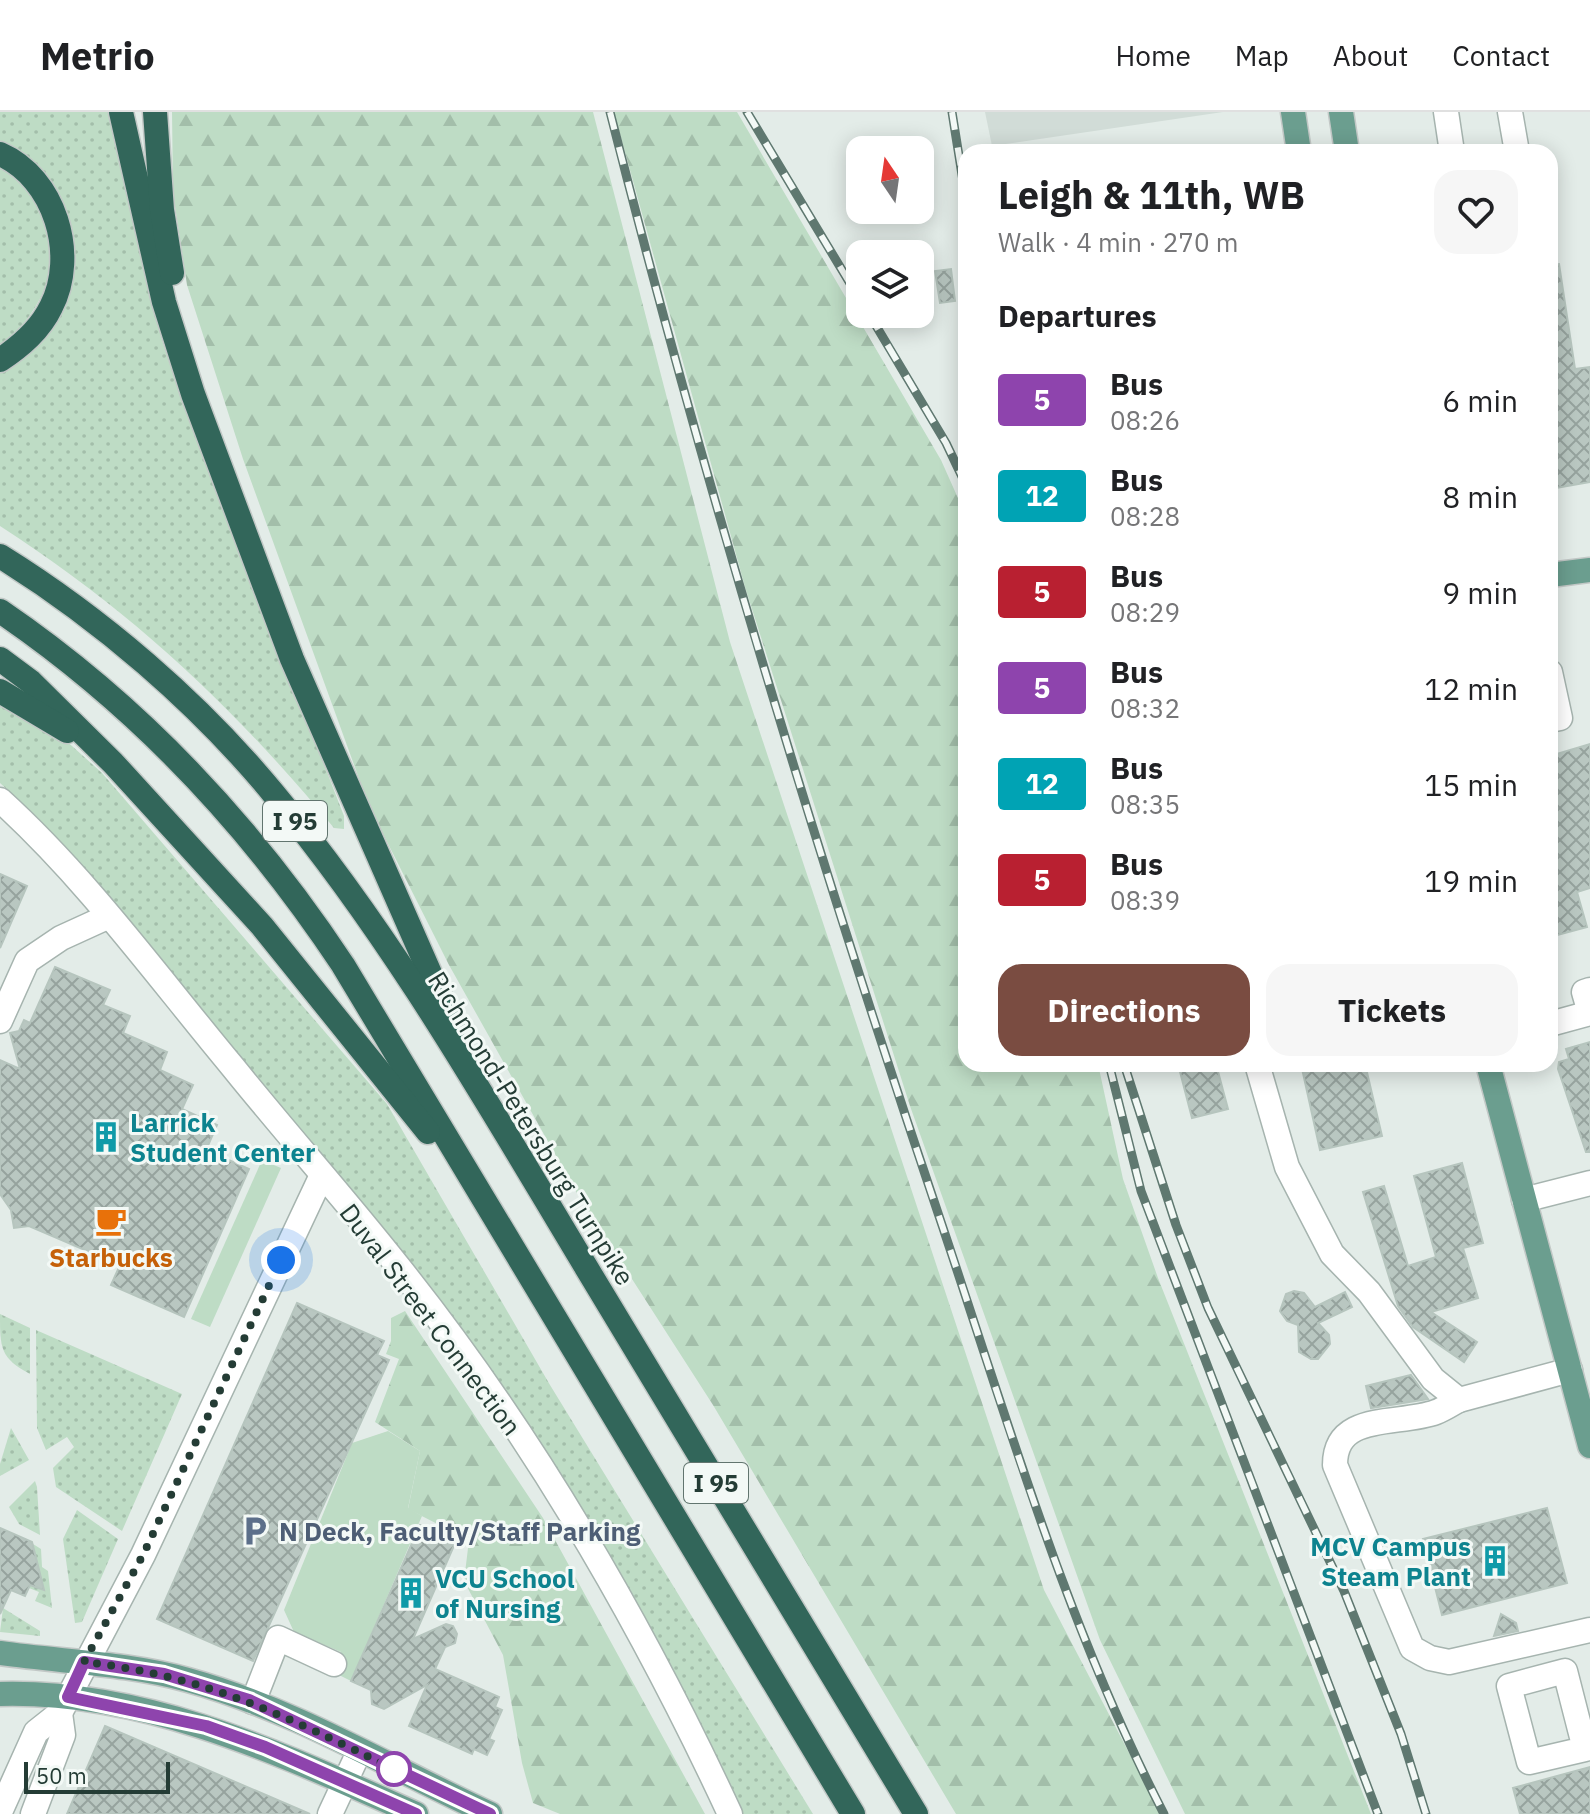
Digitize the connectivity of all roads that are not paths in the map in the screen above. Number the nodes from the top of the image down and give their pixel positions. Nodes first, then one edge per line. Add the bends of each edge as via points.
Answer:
1 (121, 112) edge
2 (155, 112) edge
3 (1293, 112) edge
4 (1341, 112) edge
5 (1446, 112) edge
6 (1510, 112) edge
7 (1298, 144) edge
8 (1346, 144) edge
9 (1451, 144) edge
10 (1516, 144) edge
11 (0, 154) edge
12 (0, 360) edge
13 (193, 394) junction
14 (0, 556) edge
15 (1590, 570) edge
16 (1558, 574) edge
17 (0, 611) edge
18 (0, 659) edge
19 (0, 691) edge
20 (113, 763) junction
21 (0, 800) edge
22 (107, 917) junction
23 (1590, 990) edge
24 (0, 1021) edge
25 (1558, 1022) edge
26 (1259, 1072) edge
27 (1490, 1072) edge
28 (517, 1152) junction
29 (322, 1175) junction
30 (1590, 1183) edge
31 (478, 1192) junction
32 (1524, 1200) junction
33 (1570, 1370) junction
34 (1459, 1400) junction
35 (1588, 1434) edge
36 (1590, 1630) edge
37 (0, 1653) edge
38 (84, 1662) junction
39 (334, 1664) dead end
40 (0, 1694) edge
41 (253, 1702) junction
42 (64, 1705) junction
43 (359, 1752) junction
44 (345, 1783) junction
45 (0, 1812) edge
46 (33, 1814) edge
47 (330, 1814) edge
48 (416, 1814) edge
49 (490, 1814) edge
50 (730, 1814) edge
51 (851, 1814) edge
52 (916, 1814) edge

1 - 13 highway via 164,302
2 - 13 highway via 162,210
3 - 7 main road
4 - 8 main road
5 - 9 street
6 - 10 street
11 - 12 highway via 37,182 46,197 60,233 63,269 46,317
13 - 28 highway via 352,803 431,982
14 - 28 highway, Richmond-Petersburg Turnpike / I 95 via 91,620 174,691 271,790 337,874
15 - 16 main road
17 - 31 highway, I 95 via 59,651 117,701 245,831 343,965
18 - 20 highway via 31,682
19 - 20 highway
20 - 31 highway via 262,926
21 - 22 street, Duval Street Connection
22 - 24 street via 27,961
22 - 29 street, Duval Street Connection
23 - 25 street via 1584,992 1590,1013
26 - 34 street via 1287,1167 1332,1254 1369,1292 1433,1379
27 - 32 main road
28 - 52 highway, Richmond-Petersburg Turnpike / I 95
29 - 38 street via 143,1555
29 - 50 street, Duval Street Connection via 398,1266 556,1491 618,1593
30 - 32 street
31 - 51 highway, I 95
32 - 33 main road
33 - 34 street
33 - 35 main road
34 - 36 street via 1435,1412 1366,1425 1347,1433 1335,1448 1335,1465 1412,1648 1449,1662
37 - 38 main road
38 - 41 main road via 164,1674
38 - 42 street
39 - 41 street via 278,1638
40 - 42 main road
41 - 43 main road
42 - 44 main road via 206,1726
42 - 45 street via 36,1732
42 - 46 street via 63,1735
43 - 44 street
43 - 49 main road
44 - 47 street
44 - 48 main road

